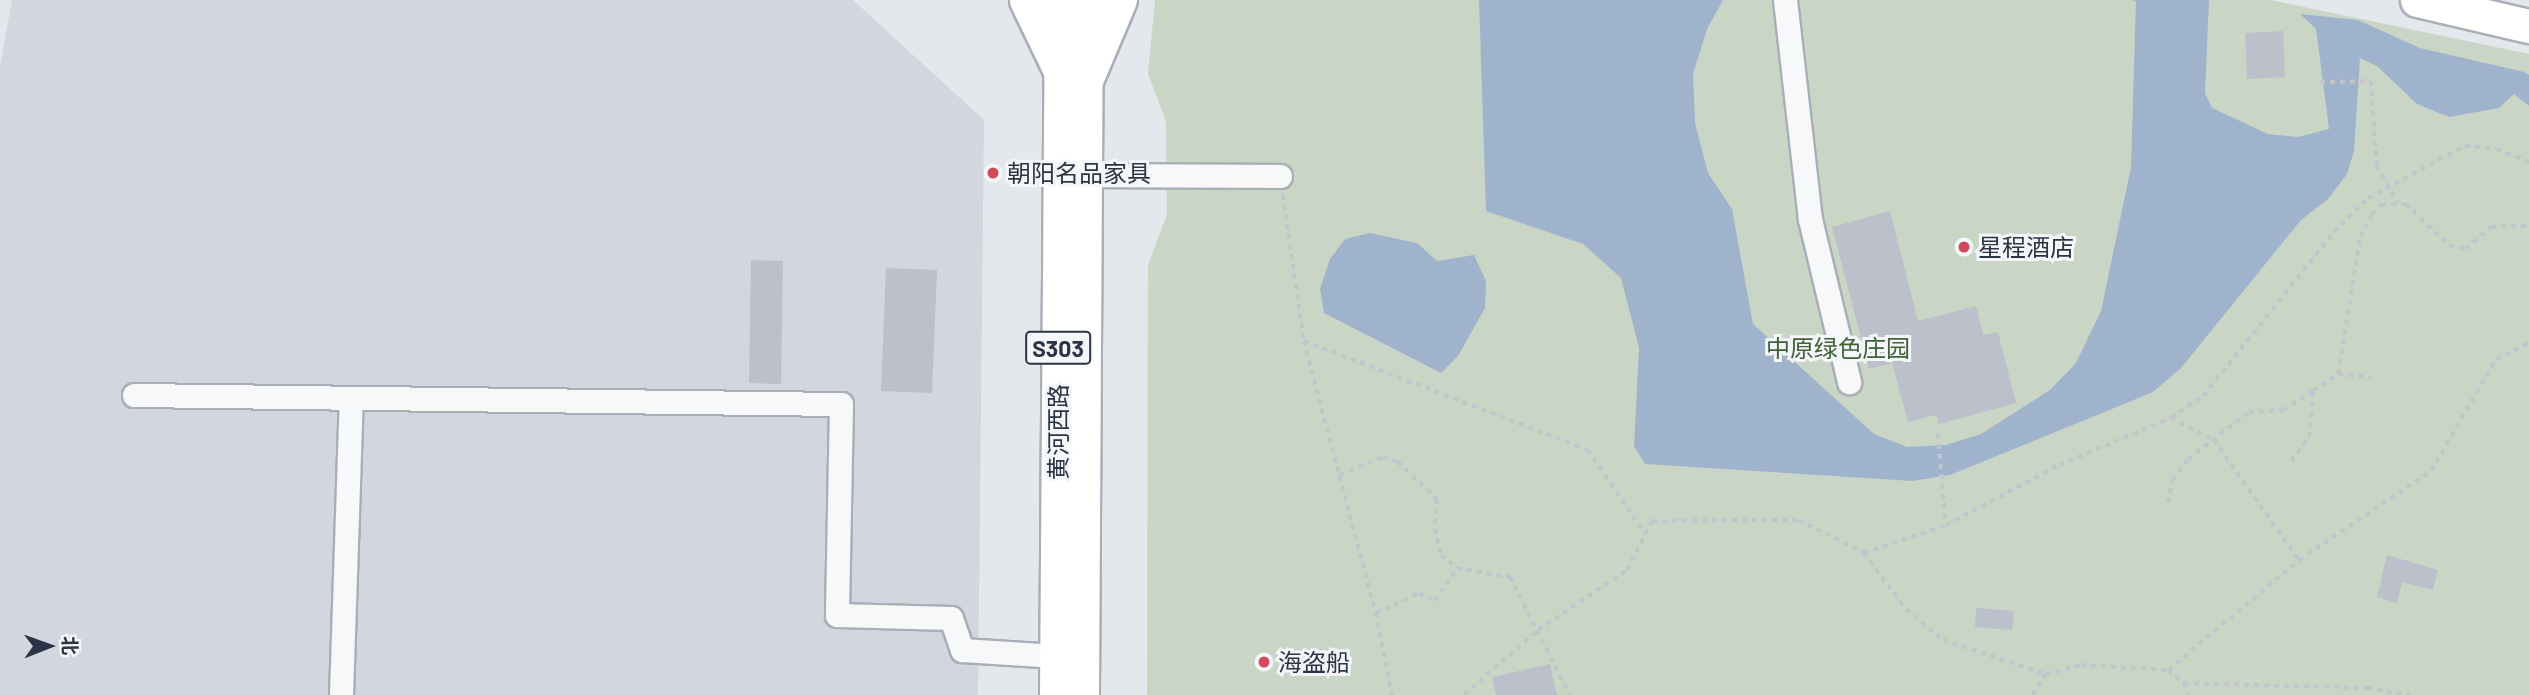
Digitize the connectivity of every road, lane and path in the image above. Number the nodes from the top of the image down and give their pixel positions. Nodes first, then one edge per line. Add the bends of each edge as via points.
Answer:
1 (1026, 0) edge
2 (1060, 0) edge
3 (1088, 0) edge
4 (1120, 0) edge
5 (1785, 0) edge
6 (2417, 0) edge
7 (2516, 0) edge
8 (2529, 4) edge
9 (2529, 26) edge
10 (1074, 75) junction
11 (2319, 82) dead end
12 (2529, 162) edge
13 (1087, 175) junction
14 (1280, 176) joint
15 (2386, 188) junction
16 (2398, 204) junction
17 (2529, 226) edge
18 (1304, 341) junction
19 (2529, 343) edge
20 (2338, 374) junction
21 (2371, 377) dead end
22 (1849, 382) dead end
23 (2313, 391) junction
24 (134, 395) dead end
25 (351, 398) junction
26 (2171, 418) junction
27 (1938, 434) dead end
28 (2214, 440) junction
29 (2291, 461) dead end
30 (1339, 475) junction
31 (2168, 503) dead end
32 (1946, 525) junction
33 (1645, 534) junction
34 (1864, 553) junction
35 (2299, 560) junction
36 (1457, 568) junction
37 (1376, 613) junction
38 (1538, 630) junction
39 (1055, 656) junction
40 (2168, 670) junction
41 (2046, 674) junction
42 (2184, 683) junction
43 (341, 695) edge
44 (1055, 695) edge
45 (1084, 695) edge
46 (1391, 695) edge
47 (1464, 695) edge
48 (1570, 695) edge
49 (2033, 695) edge
50 (2189, 695) edge
51 (2410, 695) edge

1 - 10 highway
2 - 10 main road, 黄河西路 / S303
3 - 10 main road, 黄河西路 / S303
4 - 10 highway
5 - 22 lane via 1810,219
6 - 9 highway
7 - 8 highway
10 - 13 main road, 黄河西路 / S303
10 - 39 main road, 黄河西路 / S303
11 - 15 path via 2371,81 2377,166
12 - 15 path via 2497,149 2465,146
13 - 14 lane
13 - 45 main road, 黄河西路 / S303
14 - 18 path
15 - 16 path
15 - 26 path via 2368,198 2334,232 2203,396
16 - 17 path via 2421,215 2449,245 2465,249 2491,228
16 - 20 path via 2381,205 2360,237
18 - 30 path
18 - 33 path via 1588,450
19 - 35 path via 2496,359 2431,471
20 - 21 path
20 - 23 path
23 - 28 path via 2283,410 2249,412
23 - 29 path via 2309,437
24 - 25 lane
25 - 39 lane via 841,404 837,615 951,618 962,650
25 - 43 lane
26 - 28 path
26 - 32 path via 2059,465
27 - 32 path
28 - 31 path via 2188,459 2172,480
28 - 35 path
30 - 36 path via 1383,457 1398,462 1437,499 1435,529 1441,555
30 - 37 path
32 - 34 path
33 - 34 path via 1652,521 1799,520
33 - 38 path via 1627,570
34 - 41 path via 1906,609 1943,640
35 - 40 path
36 - 37 path via 1435,601 1419,593
36 - 38 path via 1510,577
37 - 46 path
38 - 47 path
38 - 48 path
39 - 44 main road, 黄河西路 / S303
40 - 41 path via 2081,665
40 - 42 path
41 - 49 path
42 - 50 path
42 - 51 path via 2367,688

